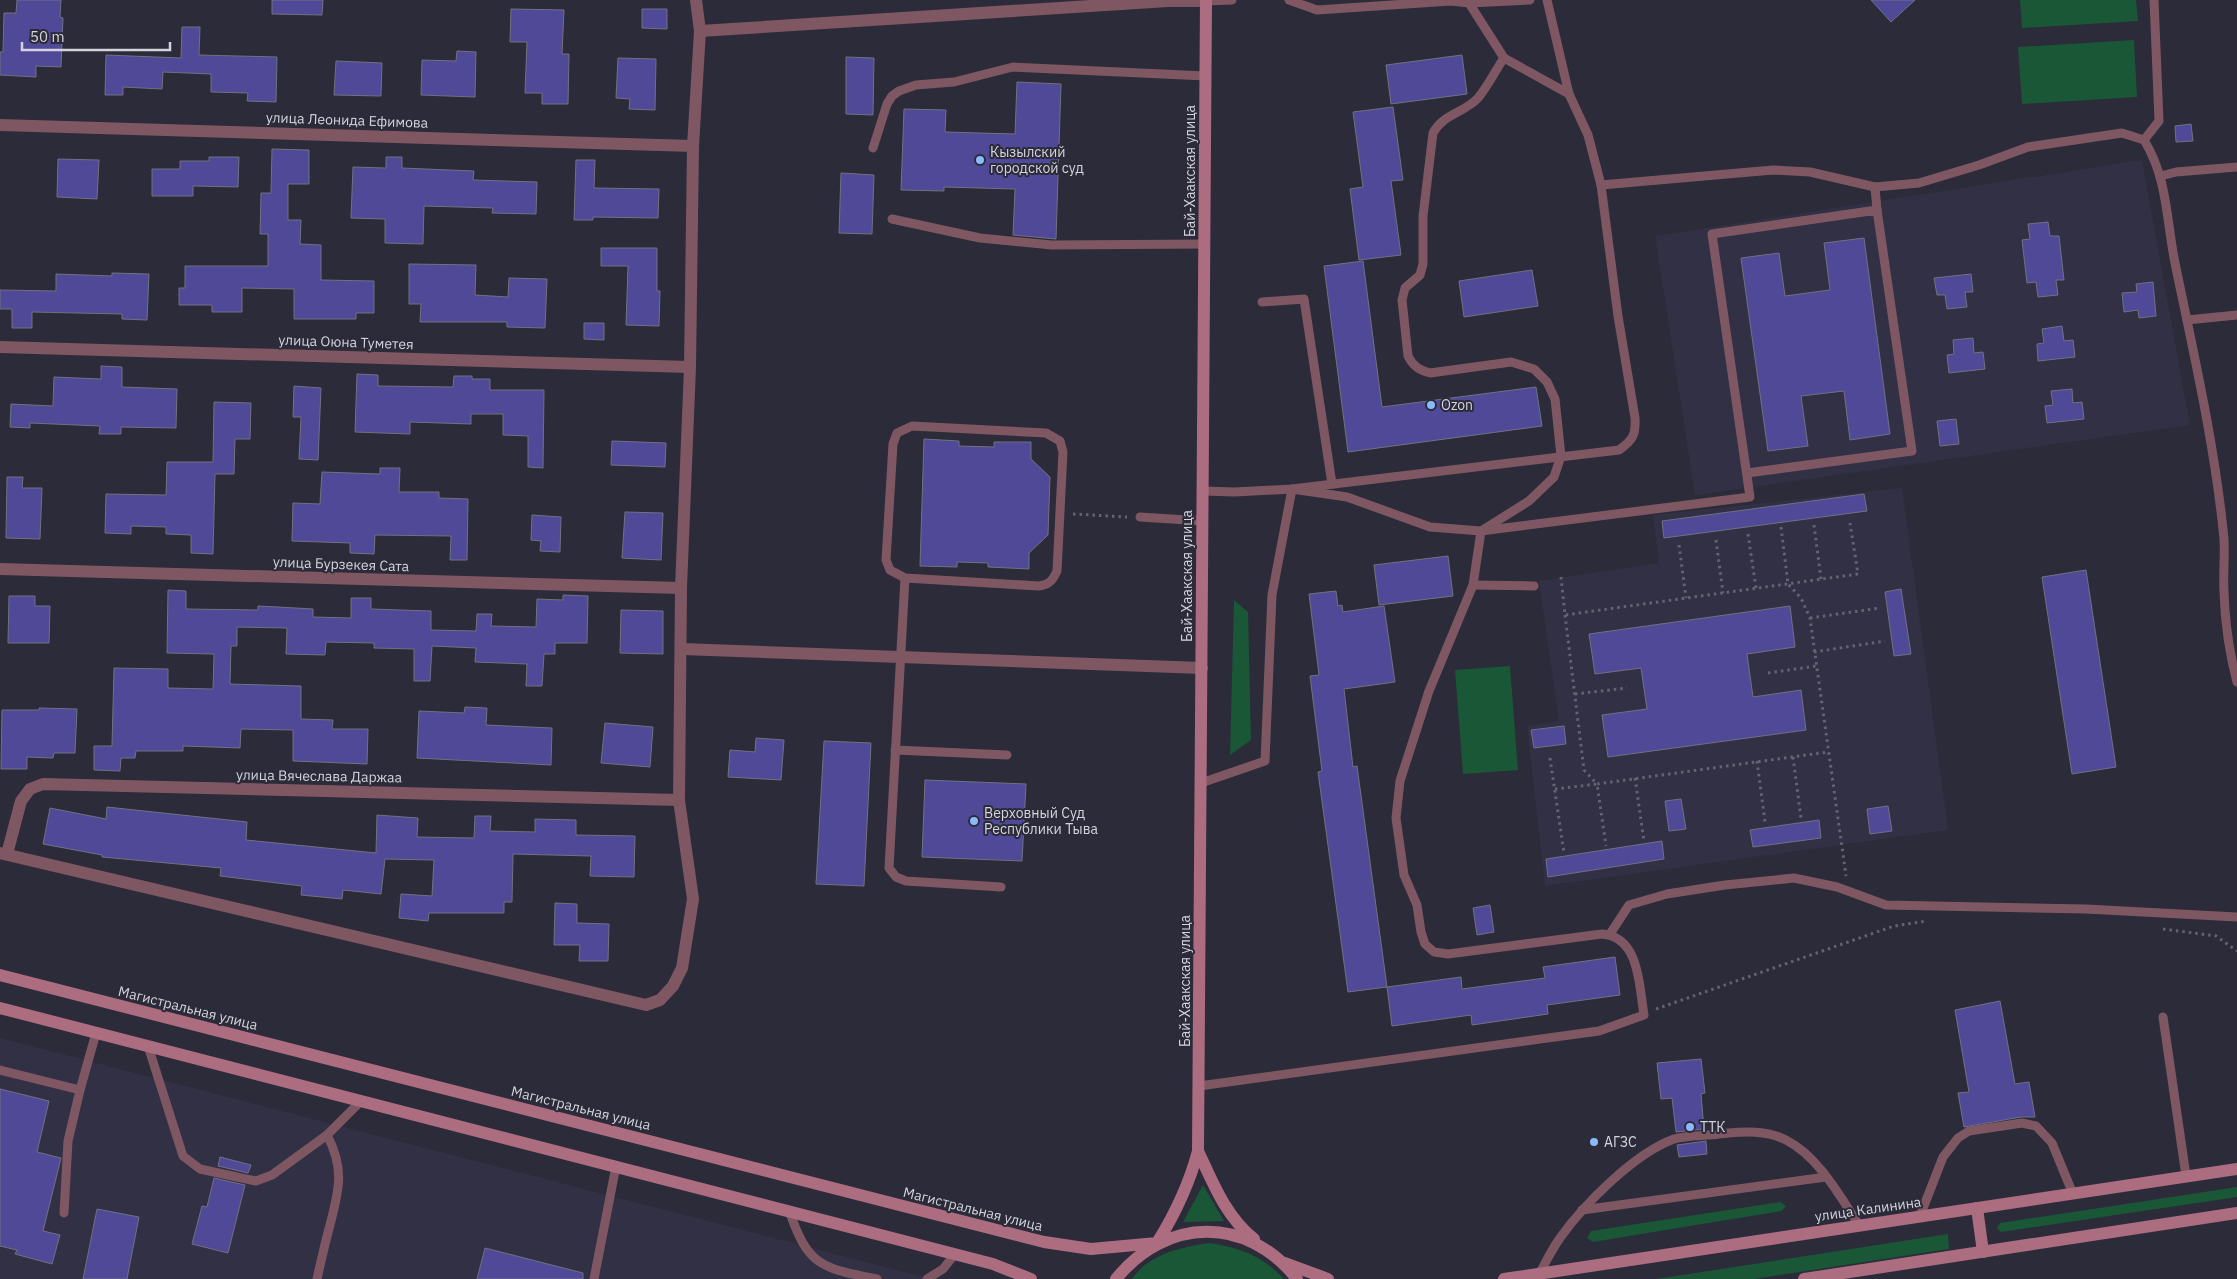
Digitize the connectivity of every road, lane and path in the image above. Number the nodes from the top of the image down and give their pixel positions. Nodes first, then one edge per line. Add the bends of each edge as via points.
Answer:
1 (696, 0) edge
2 (1206, 0) edge
3 (1232, 0) edge
4 (1289, 0) edge
5 (1530, 0) edge
6 (1546, 0) edge
7 (2154, 0) edge
8 (1469, 3) junction
9 (700, 31) junction
10 (1504, 58) junction
11 (1206, 76) junction
12 (1569, 94) junction
13 (0, 125) edge
14 (2144, 140) junction
15 (693, 146) junction
16 (873, 148) dead end
17 (2237, 166) edge
18 (2161, 176) junction
19 (1601, 185) junction
20 (1875, 186) junction
21 (1877, 210) junction
22 (892, 218) dead end
23 (1205, 244) junction
24 (1262, 302) dead end
25 (2237, 315) edge
26 (2188, 320) junction
27 (0, 347) edge
28 (690, 367) junction
29 (1561, 456) junction
30 (1747, 473) junction
31 (1332, 484) junction
32 (1292, 489) junction
33 (1203, 491) junction
34 (1060, 513) junction
35 (1140, 517) joint
36 (1203, 521) junction
37 (1850, 523) dead end
38 (1814, 525) dead end
39 (1781, 527) dead end
40 (1481, 531) junction
41 (1748, 534) dead end
42 (1716, 540) dead end
43 (1679, 545) dead end
44 (0, 570) edge
45 (1561, 577) dead end
46 (905, 578) junction
47 (1821, 579) junction
48 (1788, 584) junction
49 (1473, 585) junction
50 (1534, 586) dead end
51 (681, 588) junction
52 (1756, 588) junction
53 (1723, 593) junction
54 (1686, 598) junction
55 (1880, 608) dead end
56 (1565, 615) junction
57 (1810, 618) junction
58 (1885, 641) dead end
59 (682, 649) junction
60 (1814, 652) junction
61 (900, 656) junction
62 (1816, 666) junction
63 (1202, 668) junction
64 (1768, 673) dead end
65 (2237, 682) edge
66 (1627, 688) dead end
67 (1575, 694) junction
68 (895, 750) junction
69 (1828, 752) junction
70 (1007, 755) dead end
71 (1793, 756) junction
72 (1550, 758) dead end
73 (1757, 761) junction
74 (1635, 778) junction
75 (1201, 783) junction
76 (1597, 784) junction
77 (1555, 789) junction
78 (678, 800) junction
79 (1801, 818) dead end
80 (1765, 822) dead end
81 (1644, 841) dead end
82 (1606, 846) dead end
83 (4, 853) edge
84 (1564, 853) dead end
85 (1001, 887) dead end
86 (1848, 891) junction
87 (2237, 917) edge
88 (1932, 921) dead end
89 (2159, 929) dead end
90 (1610, 934) junction
91 (2237, 950) edge
92 (0, 975) edge
93 (0, 1008) edge
94 (1644, 1015) junction
95 (2164, 1017) dead end
96 (96, 1033) junction
97 (148, 1046) junction
98 (0, 1070) edge
99 (1199, 1086) junction
100 (80, 1090) junction
101 (361, 1101) junction
102 (327, 1134) junction
103 (1198, 1151) junction
104 (616, 1166) junction
105 (2237, 1169) edge
106 (2186, 1176) junction
107 (1826, 1177) junction
108 (2073, 1194) junction
109 (1978, 1208) junction
110 (788, 1210) junction
111 (1582, 1210) junction
112 (64, 1212) dead end
113 (2237, 1213) edge
114 (1920, 1216) junction
115 (1859, 1225) junction
116 (1157, 1243) junction
117 (1269, 1251) junction
118 (1983, 1252) junction
119 (955, 1254) junction
120 (1285, 1263) junction
121 (1539, 1274) junction
122 (318, 1279) edge
123 (594, 1279) edge
124 (877, 1279) edge
125 (927, 1279) edge
126 (1031, 1279) edge
127 (1116, 1279) edge
128 (1297, 1279) edge
129 (1328, 1279) edge
130 (1504, 1279) edge
131 (1804, 1279) edge

1 - 9 street
2 - 3 lane
2 - 9 street
2 - 11 main road, Бай-Хаакская улица
4 - 8 lane via 1317,10 1451,1
5 - 8 lane
6 - 12 lane
7 - 14 lane via 2159,121
8 - 10 lane
9 - 15 street
10 - 12 lane
10 - 29 lane via 1478,98 1445,118 1433,133 1422,216 1423,264 1420,275 1405,288 1402,300 1408,356 1420,371 1430,373 1512,362 1534,369 1547,382 1555,399
11 - 16 lane via 1013,66 954,82 916,85 892,96
11 - 23 main road, Бай-Хаакская улица
12 - 19 lane via 1588,135
13 - 15 street, улица Леонида Ефимова
14 - 18 lane
14 - 20 lane via 2122,133 2028,147 1919,183
15 - 28 street
17 - 18 lane
18 - 26 lane
19 - 20 lane via 1773,170 1810,172
19 - 29 lane via 1636,431 1629,443 1619,450
20 - 21 lane
21 - 30 lane via 1712,234
21 - 30 lane via 1912,451
22 - 23 lane via 980,238 1052,245
23 - 33 main road, Бай-Хаакская улица
24 - 31 lane via 1304,299
25 - 26 lane
26 - 65 lane via 2208,418 2224,540 2227,631
27 - 28 street, улица Оюна Туметея
28 - 51 street
29 - 31 lane
29 - 40 lane via 1554,477 1529,501
30 - 40 lane via 1750,497
31 - 32 lane
32 - 33 lane
32 - 40 lane via 1347,497 1430,527
32 - 75 lane via 1272,595 1265,761
33 - 36 main road, Бай-Хаакская улица
34 - 35 path
34 - 46 lane via 1057,571 1044,585
34 - 46 lane via 1063,446 1056,437 1046,433 906,427 897,433 893,444 886,560 890,570
35 - 36 lane
36 - 63 main road, Бай-Хаакская улица
37 - 47 path via 1858,574
38 - 47 path
39 - 48 path
40 - 49 lane
41 - 52 path
42 - 53 path
43 - 54 path
44 - 51 street, улица Бурзекея Сата
45 - 56 path
46 - 61 lane
47 - 48 path
48 - 52 path
48 - 57 path via 1801,598
49 - 50 lane
49 - 90 lane via 1429,691 1400,781 1396,818 1402,866 1417,905 1425,944 1434,952 1448,954
51 - 59 street
52 - 53 path
53 - 54 path
54 - 56 path
55 - 57 path
56 - 67 path
57 - 60 path
58 - 60 path
59 - 61 street
59 - 78 street
60 - 62 path
61 - 63 street
61 - 68 lane
62 - 64 path
62 - 69 path
63 - 75 main road, Бай-Хаакская улица
66 - 67 path
67 - 76 path via 1584,770
68 - 70 lane
68 - 85 lane via 888,862 892,873 906,881
69 - 71 path
69 - 86 path
71 - 73 path
71 - 79 path
72 - 77 path
73 - 74 path
73 - 80 path
74 - 76 path
74 - 81 path
75 - 99 main road, Бай-Хаакская улица
76 - 77 path
76 - 82 path
77 - 84 path
78 - 83 street, улица Вячеслава Даржаа via 43,784 30,789 20,801
78 - 83 street via 693,899 682,968 673,986 660,1000 646,1005
86 - 87 lane via 1886,905 2148,911
86 - 90 lane via 1794,878 1725,884 1667,894 1630,906
88 - 94 path via 1894,926
89 - 91 path via 2216,936
90 - 94 lane via 1627,945 1636,963
92 - 116 main road, Магистральная улица via 1044,1242 1091,1248
93 - 96 main road
94 - 99 lane via 1599,1032
95 - 106 lane
96 - 97 main road
96 - 100 lane
97 - 101 main road
97 - 102 lane via 183,1156 200,1169 256,1180 272,1175
98 - 100 lane
99 - 103 main road, Бай-Хаакская улица
100 - 112 lane via 68,1141
101 - 102 lane
101 - 104 main road
102 - 122 lane via 337,1156 340,1182
103 - 116 main road, Бай-Хаакская улица via 1179,1204
103 - 117 main road, Бай-Хаакская улица via 1227,1210 1244,1231
104 - 110 main road
104 - 123 lane
105 - 106 main road, улица Калинина
106 - 108 main road, улица Калинина
107 - 111 lane
107 - 111 lane via 1810,1158 1785,1140 1753,1131 1675,1139 1651,1150
107 - 115 lane
108 - 109 main road, улица Калинина
108 - 114 lane via 2052,1143 2036,1126 2022,1123 1969,1131 1958,1138 1943,1157
109 - 114 main road, улица Калинина
109 - 118 main road
110 - 119 main road
110 - 124 lane via 797,1234 811,1256 834,1270
111 - 121 lane via 1559,1239
113 - 118 main road
114 - 115 main road, улица Калинина
115 - 121 main road, улица Калинина
116 - 117 main road via 1202,1231 1249,1239
116 - 127 main road via 1127,1264
117 - 120 main road
118 - 131 main road
119 - 125 lane via 942,1269
119 - 126 main road
120 - 128 main road
120 - 129 main road
121 - 130 main road, улица Калинина

